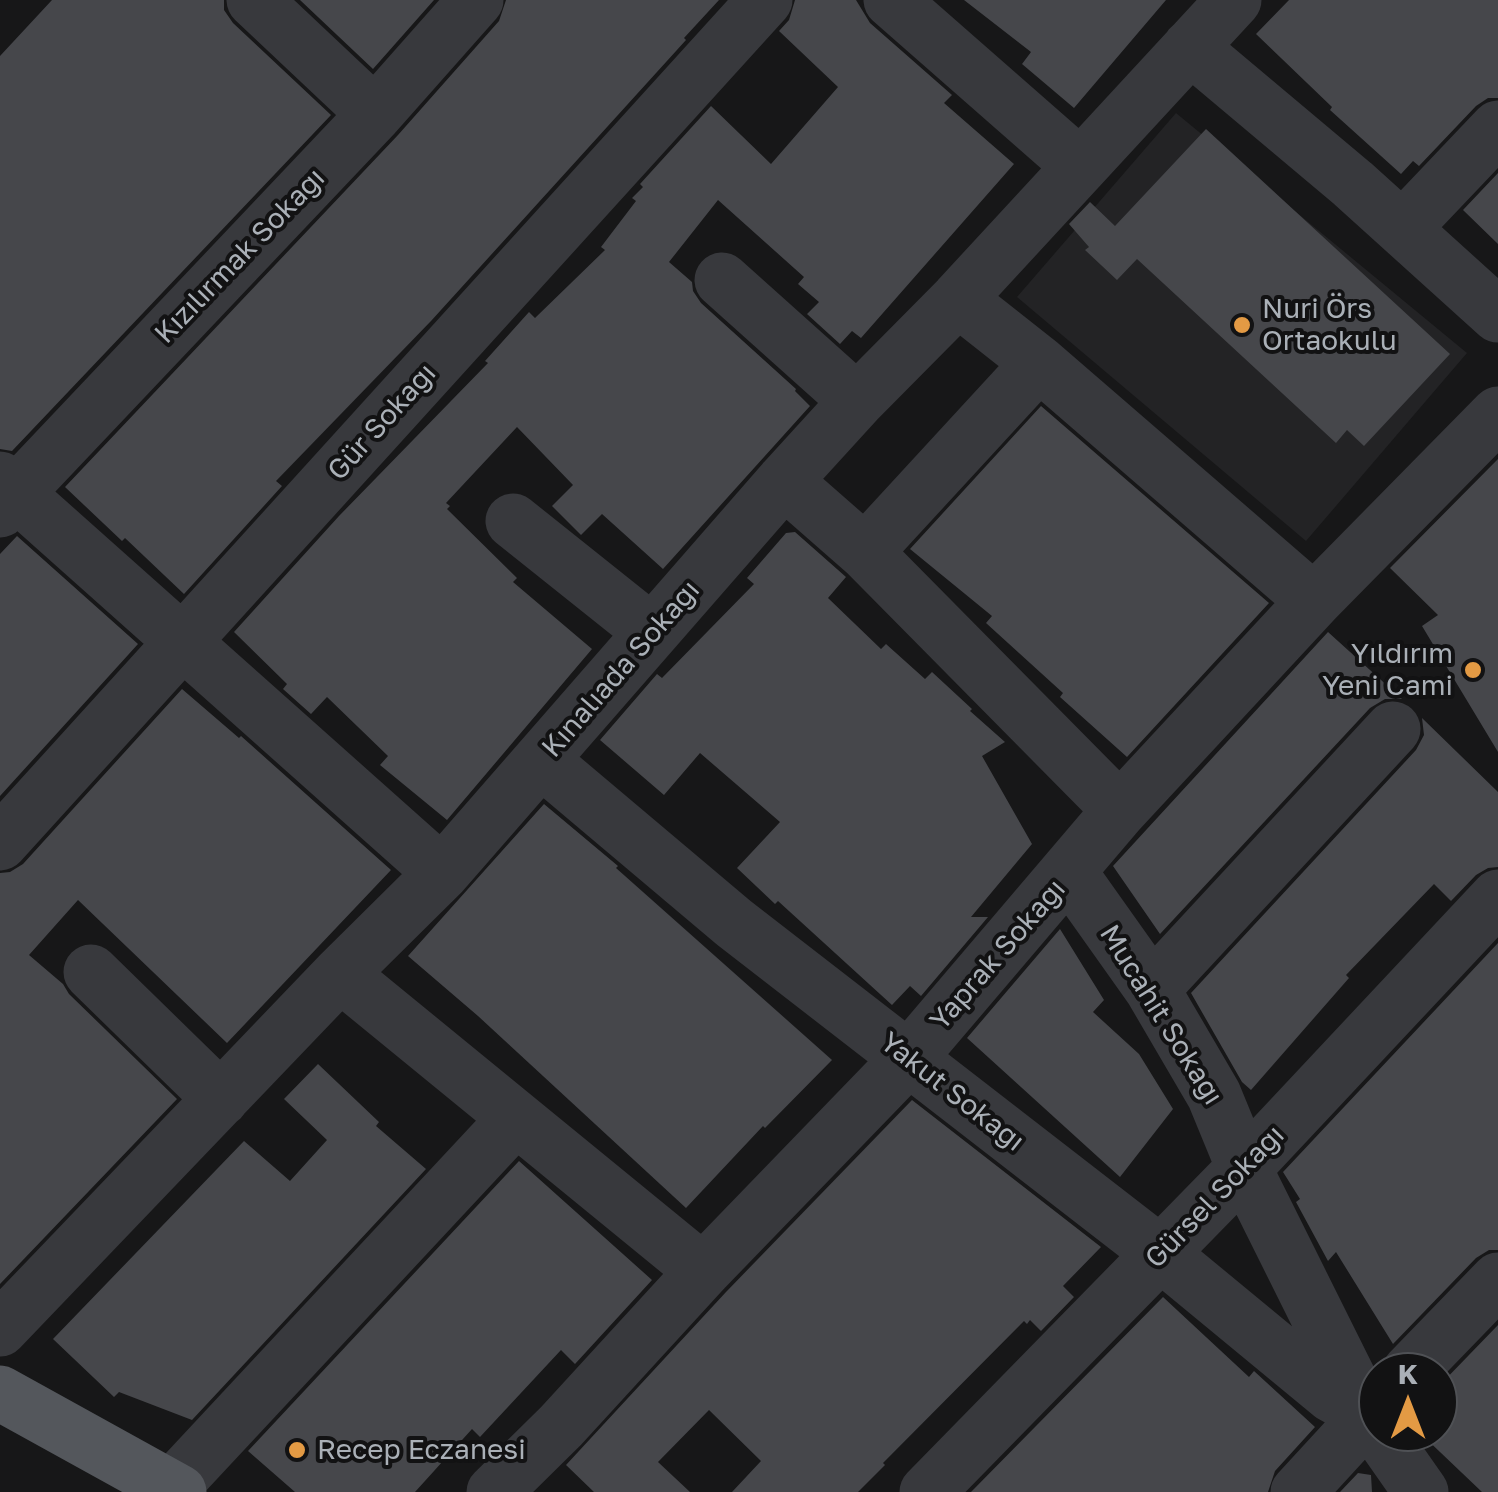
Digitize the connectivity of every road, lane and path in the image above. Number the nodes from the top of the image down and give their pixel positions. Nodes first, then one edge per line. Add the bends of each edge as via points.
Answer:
1 (254, 0) edge
2 (476, 0) edge
3 (765, 0) edge
4 (890, 0) edge
5 (1234, 0) edge
6 (1190, 47) junction
7 (375, 114) junction
8 (1498, 128) edge
9 (1079, 166) junction
10 (1403, 228) junction
11 (722, 280) dead end
12 (958, 298) junction
13 (1498, 315) edge
14 (1039, 363) junction
15 (857, 401) junction
16 (1498, 414) edge
17 (784, 481) junction
18 (5, 493) edge
19 (513, 521) dead end
20 (865, 552) junction
21 (1314, 601) junction
22 (652, 632) junction
23 (182, 642) junction
24 (1393, 729) dead end
25 (542, 761) junction
26 (1120, 810) junction
27 (0, 843) edge
28 (1069, 872) junction
29 (442, 873) junction
30 (1498, 897) edge
31 (91, 972) dead end
32 (340, 974) junction
33 (1152, 989) junction
34 (908, 1059) junction
35 (221, 1099) junction
36 (516, 1118) junction
37 (1244, 1168) junction
38 (1160, 1253) junction
39 (703, 1271) junction
40 (1498, 1280) edge
41 (0, 1329) edge
42 (1428, 1352) edge
43 (0, 1394) edge
44 (1358, 1394) edge
45 (1358, 1409) edge
46 (1358, 1437) edge
47 (1396, 1452) edge
48 (153, 1486) edge
49 (494, 1492) edge
50 (927, 1492) edge
51 (1298, 1492) edge
52 (1421, 1492) edge

1 - 7 street
2 - 7 street, Kızılırmak Sokağı
3 - 23 street, Gür Sokağı
4 - 9 street
5 - 6 street, Kınalıada Sokağı
6 - 9 street, Kınalıada Sokağı
6 - 10 street
7 - 18 street, Kızılırmak Sokağı
8 - 10 street
9 - 12 street, Kınalıada Sokağı
10 - 13 street
11 - 15 street
12 - 14 street
12 - 15 street, Kınalıada Sokağı
14 - 20 street
14 - 21 street
15 - 17 street, Kınalıada Sokağı
16 - 21 street, Yaprak Sokağı
17 - 20 street
17 - 22 street, Kınalıada Sokağı
18 - 23 street
19 - 22 street
20 - 26 street
21 - 26 street, Yaprak Sokağı
22 - 25 street, Kınalıada Sokağı
23 - 27 street, Gür Sokağı
23 - 29 street
24 - 33 street
25 - 29 street, Kınalıada Sokağı
25 - 34 street, Yakut Sokağı via 734,924
26 - 28 street, Yaprak Sokağı
28 - 33 street, Mucahit Sokağı
28 - 34 street, Yaprak Sokağı
29 - 32 street, Kınalıada Sokağı
30 - 37 street, Gürsel Sokağı
31 - 35 street
32 - 35 street, Kınalıada Sokağı
32 - 36 street
33 - 37 street, Mucahit Sokağı via 1214,1095
34 - 38 street, Yakut Sokağı
34 - 39 street, Yaprak Sokağı
35 - 41 street, Kınalıada Sokağı
36 - 39 street
36 - 48 street
37 - 38 street, Gürsel Sokağı
37 - 44 street, Mucahit Sokağı
38 - 45 street, Yakut Sokağı
38 - 50 street, Gürsel Sokağı
39 - 49 street, Yaprak Sokağı
40 - 42 street
43 - 48 main road
46 - 51 street
47 - 52 street, Mucahit Sokağı

